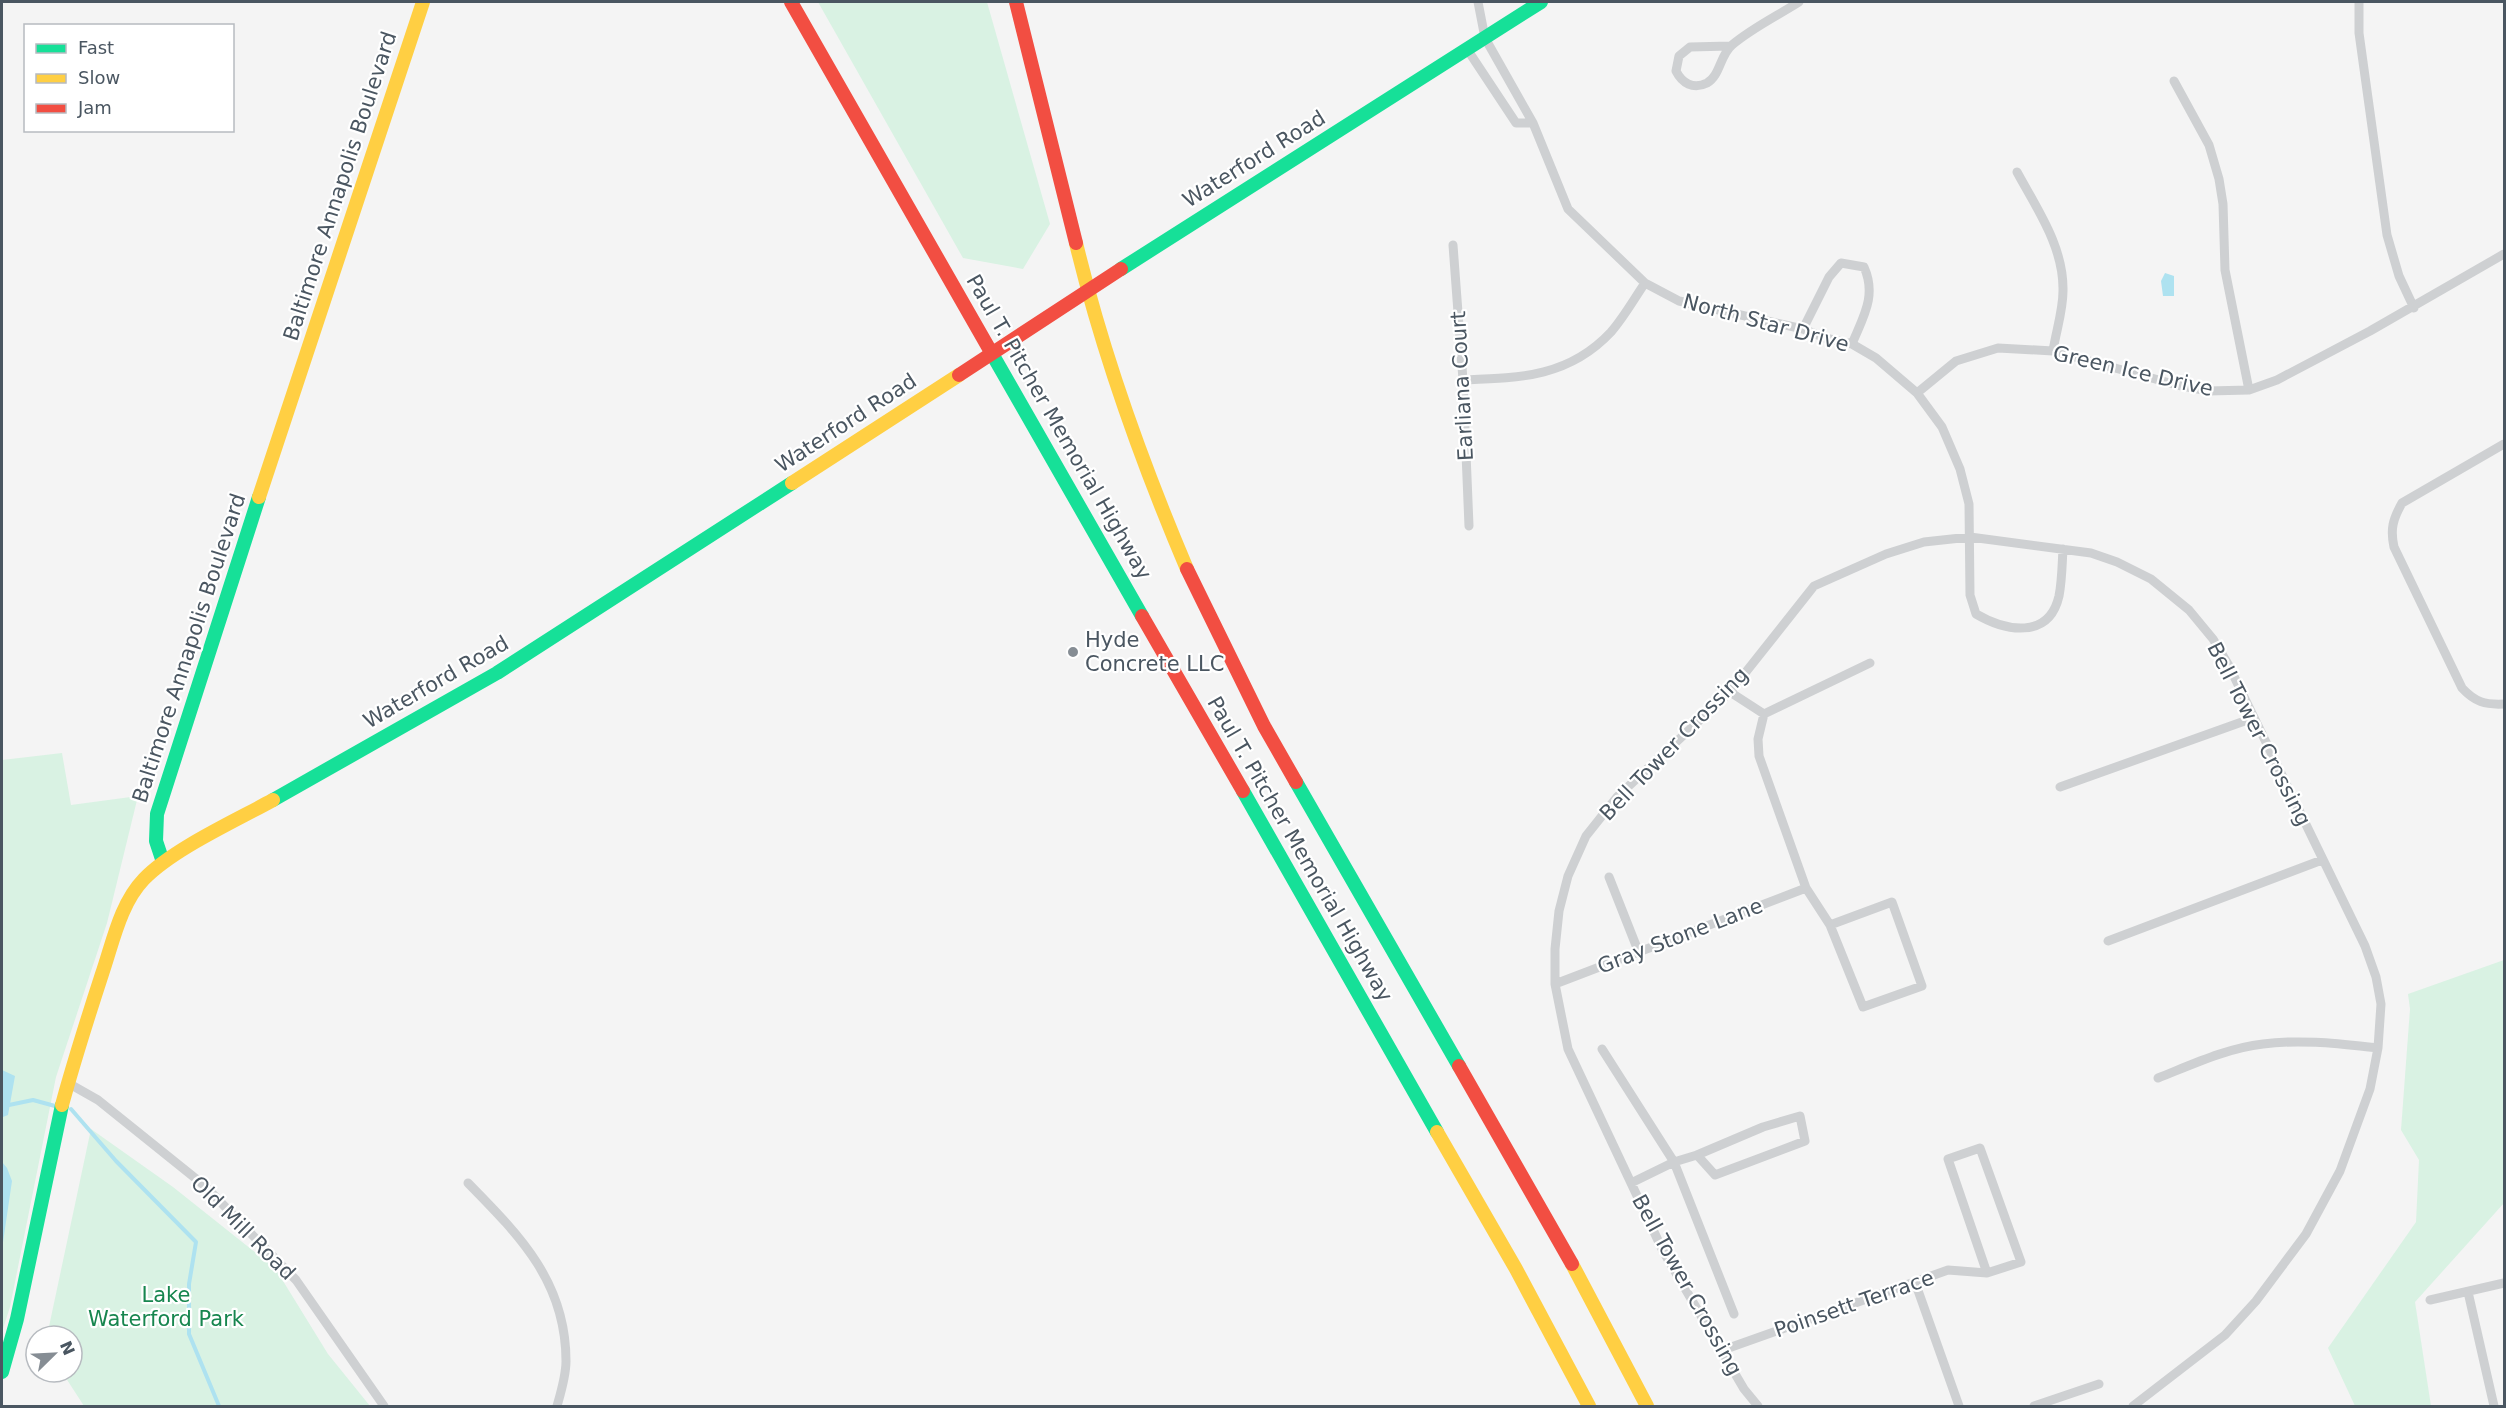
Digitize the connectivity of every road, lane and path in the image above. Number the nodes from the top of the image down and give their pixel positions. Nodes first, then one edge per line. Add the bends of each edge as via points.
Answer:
1 (423, 2) edge
2 (791, 2) edge
3 (1016, 2) edge
4 (1478, 2) edge
5 (1541, 2) edge
6 (1799, 2) edge
7 (2359, 2) edge
8 (1485, 38) junction
9 (1730, 46) junction
10 (1467, 49) junction
11 (2174, 81) dead end
12 (1533, 123) junction
13 (2017, 172) dead end
14 (1453, 245) dead end
15 (2505, 254) edge
16 (1645, 283) junction
17 (2414, 308) junction
18 (1803, 329) junction
19 (1852, 344) junction
20 (2053, 351) junction
21 (1462, 380) junction
22 (2249, 390) junction
23 (1917, 393) junction
24 (2505, 444) edge
25 (1469, 526) dead end
26 (1970, 537) junction
27 (2064, 549) junction
28 (1870, 663) dead end
29 (1730, 692) junction
30 (2505, 704) edge
31 (1764, 714) junction
32 (2253, 717) junction
33 (2060, 786) dead end
34 (2322, 860) junction
35 (163, 862) junction
36 (1609, 877) dead end
37 (1806, 888) junction
38 (1830, 926) junction
39 (2108, 941) dead end
40 (1639, 953) junction
41 (1554, 984) junction
42 (2378, 1048) junction
43 (1602, 1049) dead end
44 (2158, 1078) dead end
45 (68, 1083) junction
46 (1697, 1155) junction
47 (1674, 1162) junction
48 (468, 1183) dead end
49 (1631, 1183) junction
50 (1987, 1273) junction
51 (1915, 1282) junction
52 (2505, 1283) edge
53 (2468, 1292) junction
54 (2430, 1300) dead end
55 (1734, 1314) dead end
56 (1723, 1350) junction
57 (2, 1372) edge
58 (2099, 1384) dead end
59 (2138, 1405) edge
60 (384, 1407) edge
61 (557, 1407) edge
62 (1589, 1407) edge
63 (1647, 1407) edge
64 (1758, 1407) edge
65 (1959, 1407) edge
66 (2034, 1407) edge
67 (2494, 1407) edge

1 - 35 main road, Baltimore Annapolis Boulevard via 157,814 156,841
2 - 62 main road, Paul T. Pitcher Memorial Highway via 1510,1258
3 - 63 main road, Paul T. Pitcher Memorial Highway via 1108,361 1152,486 1189,574 1264,726 1562,1246
4 - 8 street, North Star Drive
5 - 8 main road, Waterford Road
6 - 9 street
7 - 17 street via 2359,33 2387,235
8 - 10 main road, Waterford Road
8 - 12 street, North Star Drive
9 - 9 street via 1690,47 1678,56 1676,71 1685,83 1706,83 1713,79
10 - 12 street via 1516,123
10 - 35 main road, Waterford Road, bridge via 497,673
11 - 22 street via 2209,145 2219,179 2225,270
12 - 16 street, North Star Drive via 1568,209
13 - 20 street via 2059,257 2063,291
14 - 21 street, Earliana Court
15 - 17 street, Green Ice Drive
16 - 18 street, North Star Drive via 1679,301
16 - 21 street via 1612,330 1593,348 1557,368 1520,378
17 - 22 street, Green Ice Drive via 2277,380
18 - 19 street, North Star Drive
18 - 19 street via 1829,276 1842,263 1864,267 1871,296
19 - 23 street, North Star Drive via 1876,358
20 - 22 street, Green Ice Drive via 2208,391
20 - 23 street, Green Ice Drive via 1998,348 1956,361
21 - 25 street, Earliana Court
23 - 26 street, North Star Drive via 1942,427 1960,470
24 - 30 street via 2402,503 2391,533 2394,547 2462,688 2475,701
26 - 27 street, Bell Tower Crossing
26 - 27 street, North Star Drive via 1970,596 1976,614 2007,628 2035,627 2046,621 2058,598
26 - 29 street, Bell Tower Crossing via 1923,542 1814,586
27 - 32 street, Bell Tower Crossing via 2091,552 2117,562 2151,579 2189,610 2228,664
28 - 31 street
29 - 31 street
29 - 41 street, Bell Tower Crossing via 1617,797 1586,836 1568,876 1559,911
31 - 37 street via 1758,739 1760,756
32 - 33 street
32 - 34 street, Bell Tower Crossing
34 - 39 street
34 - 42 street, Bell Tower Crossing via 2365,946 2376,977 2381,1004
35 - 45 main road via 133,890 123,912
36 - 40 street
37 - 38 street
37 - 40 street, Gray Stone Lane
38 - 38 street via 1863,1007 1922,986 1892,902
40 - 41 street, Gray Stone Lane
41 - 49 street, Bell Tower Crossing via 1568,1049
42 - 44 street via 2318,1042 2262,1044 2208,1058
42 - 59 street, Bell Tower Crossing via 2370,1089 2340,1171 2306,1234 2225,1335
43 - 47 street
45 - 57 main road
45 - 60 street, Old Mill Road via 98,1100 205,1186 296,1280
46 - 46 street via 1715,1174 1795,1145 1805,1141 1800,1116
46 - 47 street
47 - 49 street
47 - 55 street
48 - 61 street via 529,1251 551,1288 559,1311 566,1362
49 - 56 street, Bell Tower Crossing via 1663,1251
50 - 50 street, Poinsett Terrace via 1948,1159 1980,1148 2021,1262
50 - 51 street, Poinsett Terrace via 1948,1270
51 - 56 street, Poinsett Terrace
51 - 65 street
52 - 53 street
53 - 54 street
53 - 67 street
56 - 64 street, Bell Tower Crossing
58 - 66 street

